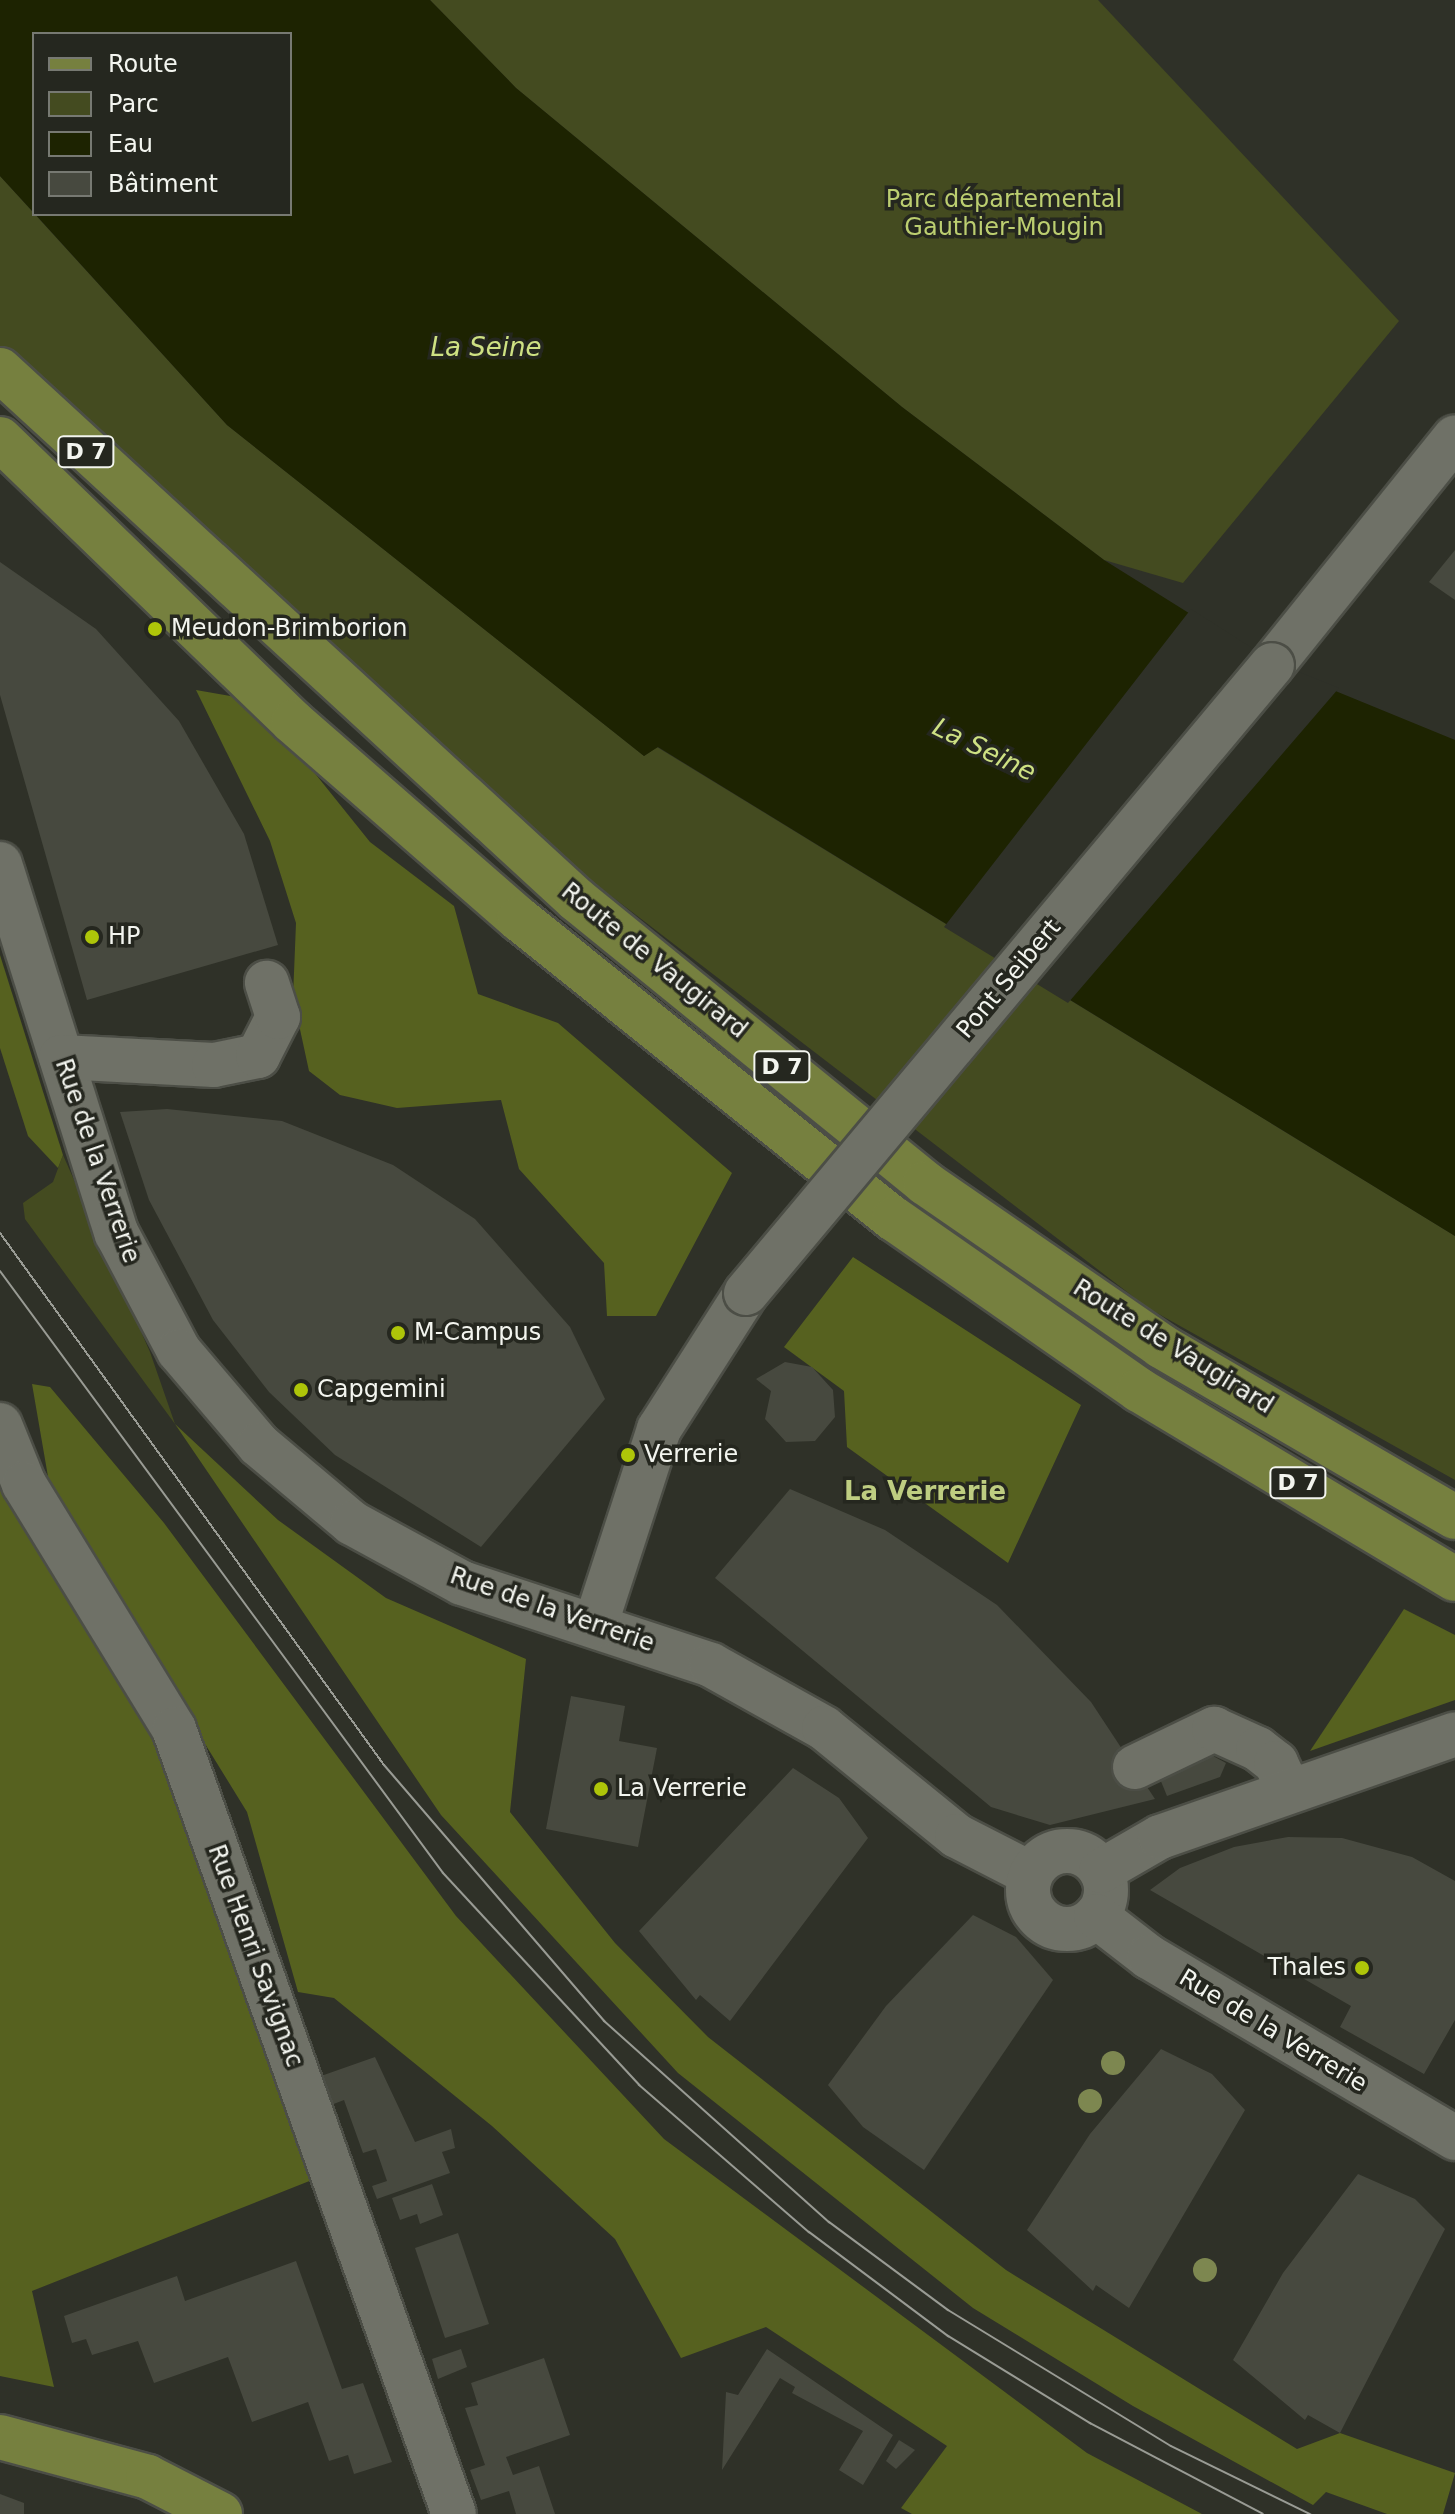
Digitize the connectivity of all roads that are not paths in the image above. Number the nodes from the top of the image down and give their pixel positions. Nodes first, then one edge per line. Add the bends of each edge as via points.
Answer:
1 (0, 370) edge
2 (1455, 437) edge
3 (0, 439) edge
4 (0, 864) edge
5 (267, 983) dead end
6 (61, 1057) junction
7 (0, 1425) edge
8 (1455, 1517) edge
9 (1455, 1579) edge
10 (595, 1626) junction
11 (1455, 1734) edge
12 (1135, 1767) dead end
13 (1289, 1791) junction
14 (1101, 1871) junction
15 (1031, 1874) junction
16 (1096, 1916) junction
17 (1455, 2138) edge
18 (0, 2437) edge
19 (220, 2514) edge
20 (454, 2514) edge

1 - 8 main road, Route de Vaugirard / D 7 via 577,900 925,1183 1161,1346
2 - 10 street, Pont Seibert, bridge via 1272,665 746,1293 659,1429
3 - 9 main road, Route de Vaugirard / D 7 via 293,722 471,878 894,1219 1139,1390
4 - 6 street, Rue de la Verrerie
5 - 6 street via 278,1017 258,1056 214,1065
6 - 10 street, Rue de la Verrerie via 117,1234 145,1292 179,1351 259,1445 352,1523 462,1583
7 - 20 street, Rue Henri Savignac via 24,1484 174,1729
10 - 15 street, Rue de la Verrerie via 711,1665 824,1728 957,1836
11 - 13 street
12 - 13 street via 1214,1729 1267,1756
13 - 14 street via 1160,1837
14 - 15 street via 1089,1858 1056,1852
14 - 16 street via 1106,1894
15 - 16 street via 1028,1889 1039,1918 1068,1929
16 - 17 street, Rue de la Verrerie via 1149,1957
18 - 19 main road via 148,2477

